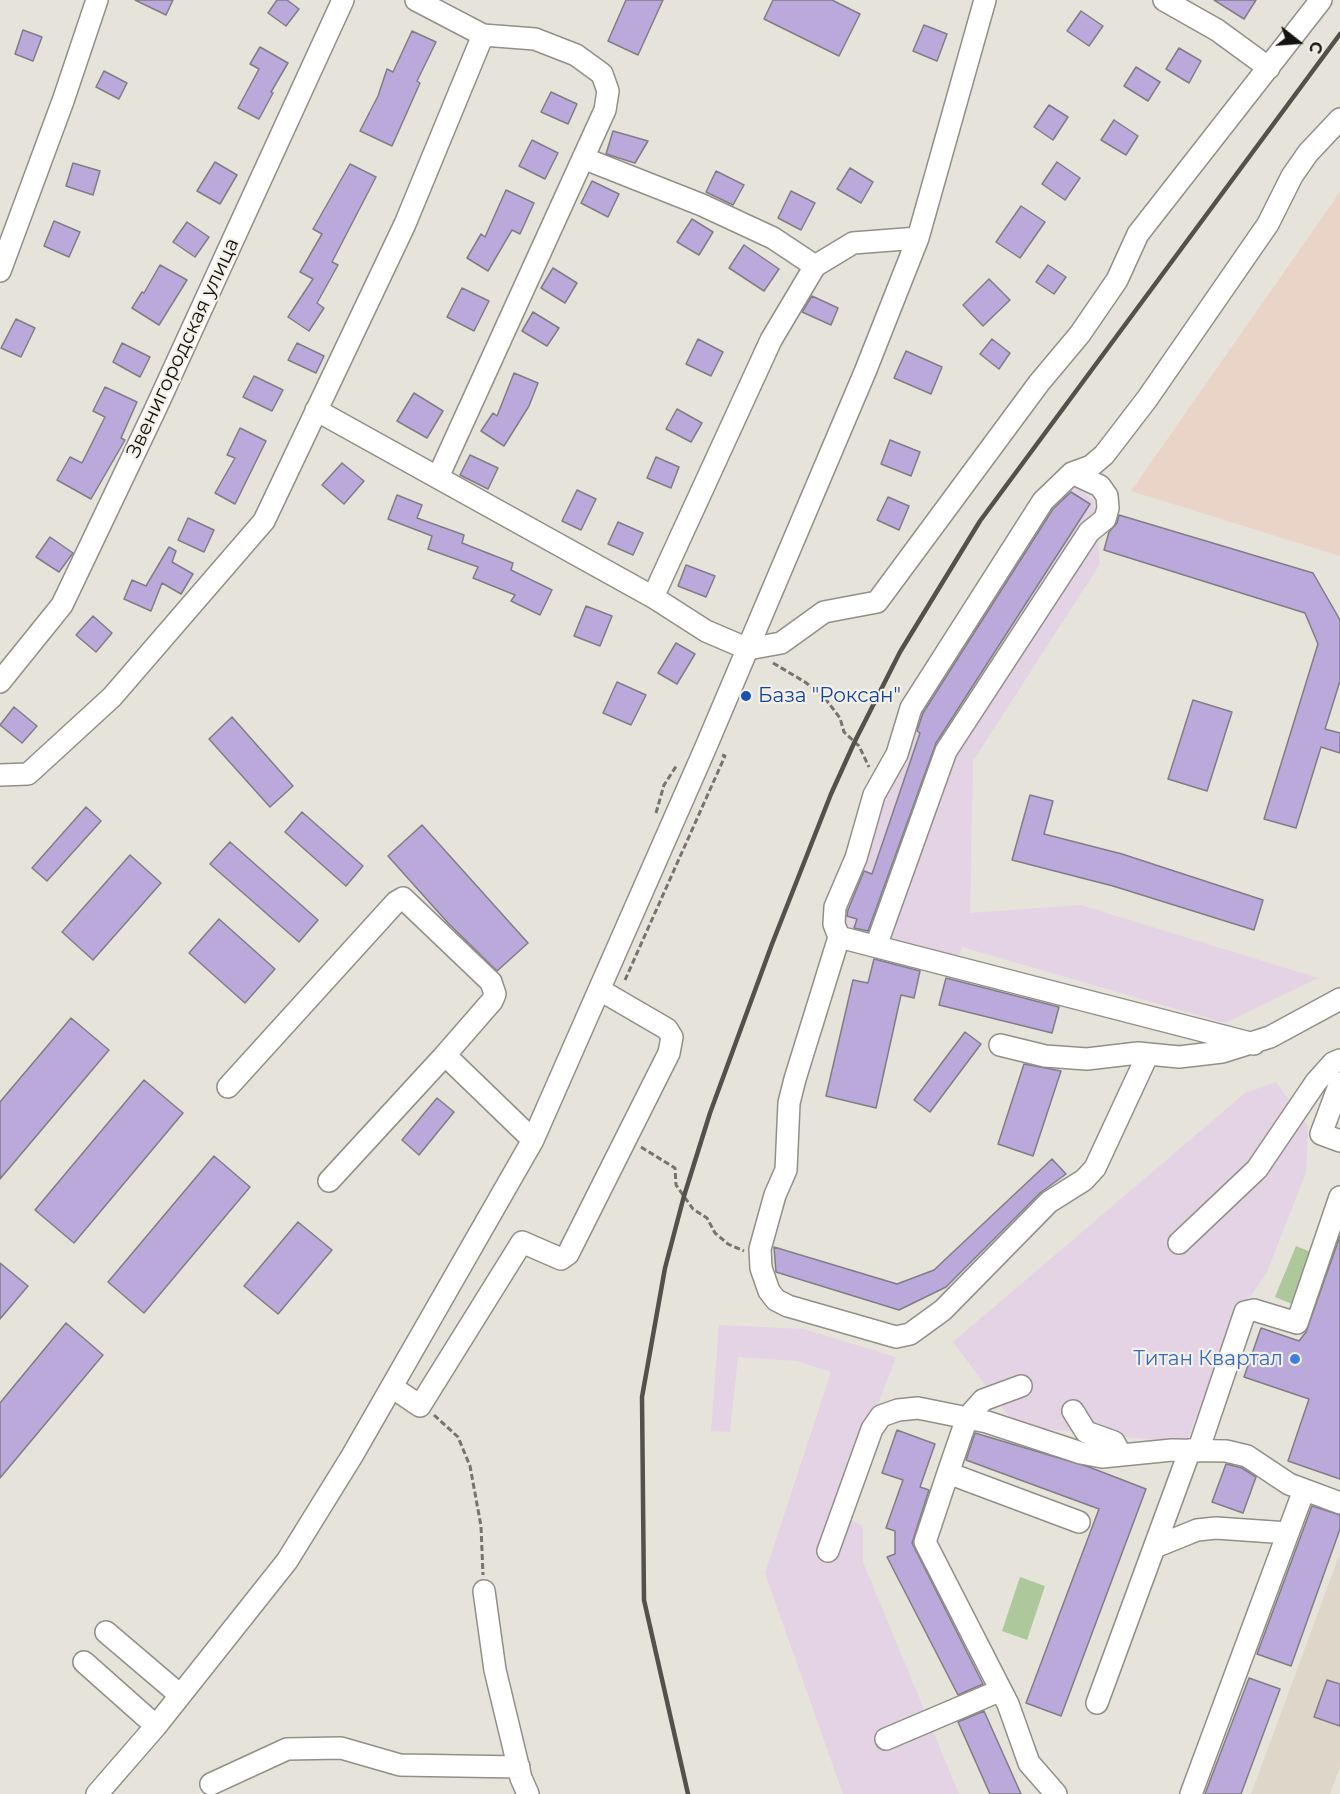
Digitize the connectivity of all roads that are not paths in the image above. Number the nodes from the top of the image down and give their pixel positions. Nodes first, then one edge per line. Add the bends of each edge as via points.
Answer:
1 (97, 0) edge
2 (343, 0) edge
3 (416, 0) edge
4 (985, 0) edge
5 (1164, 0) edge
6 (1321, 0) edge
7 (483, 35) junction
8 (1269, 68) junction
9 (1340, 119) edge
10 (584, 158) junction
11 (918, 238) junction
12 (815, 266) junction
13 (0, 271) edge
14 (316, 410) junction
15 (1072, 473) junction
16 (438, 477) junction
17 (653, 597) junction
18 (748, 649) junction
19 (0, 682) edge
20 (0, 775) edge
21 (839, 937) junction
22 (876, 946) junction
23 (600, 990) junction
24 (1340, 999) edge
25 (1254, 1044) junction
26 (1000, 1045) dead end
27 (1148, 1054) junction
28 (446, 1055) junction
29 (1340, 1060) edge
30 (1340, 1083) edge
31 (228, 1087) dead end
32 (533, 1140) junction
33 (1340, 1141) edge
34 (329, 1181) dead end
35 (1340, 1197) edge
36 (1179, 1243) dead end
37 (1021, 1386) dead end
38 (392, 1388) junction
39 (1073, 1411) dead end
40 (967, 1418) junction
41 (1194, 1450) junction
42 (1121, 1455) junction
43 (948, 1473) junction
44 (1304, 1490) junction
45 (1340, 1503) edge
46 (1079, 1522) dead end
47 (1288, 1533) junction
48 (1155, 1547) junction
49 (828, 1551) dead end
50 (484, 1591) road end
51 (106, 1632) dead end
52 (84, 1662) dead end
53 (999, 1691) junction
54 (180, 1695) junction
55 (1097, 1703) dead end
56 (156, 1726) junction
57 (886, 1739) dead end
58 (519, 1767) junction
59 (211, 1784) dead end
60 (97, 1794) edge
61 (528, 1794) edge
62 (1056, 1794) edge
63 (1191, 1794) edge

1 - 13 street
2 - 19 street, Звенигородская улица via 62,605
3 - 7 street
4 - 11 street
5 - 8 street via 1217,30
6 - 8 street
7 - 10 street via 535,39 576,55 602,74 608,92 605,110
7 - 14 street via 405,224
8 - 18 street via 1138,234 1116,280 1080,334 1039,383 877,603 824,612 781,643
9 - 15 street via 1292,176 1268,224 1147,399 1104,455 1091,466
10 - 12 street via 774,238
10 - 16 street
11 - 12 street via 853,243
11 - 18 street
12 - 17 street via 771,339
14 - 16 street
14 - 20 street via 264,521 186,615 112,697 35,768 28,774
15 - 21 street via 1043,501 911,708 897,754 881,784 836,907 834,924
15 - 22 street via 1100,486 1107,496 1105,519 1089,532 946,751
16 - 17 street
17 - 18 street via 706,631
18 - 23 street
21 - 22 street
21 - 27 street via 789,1103 786,1170 760,1249 769,1291 788,1306 896,1337 910,1334 943,1310 1049,1203 1095,1168
22 - 25 street
23 - 32 street
23 - 38 street via 667,1029 672,1037 669,1053 568,1254 561,1259 522,1242 420,1406
24 - 25 street
25 - 27 street via 1179,1057
26 - 27 street via 1045,1056 1087,1059
28 - 31 street via 495,994 491,982 403,898
28 - 32 street
28 - 34 street
29 - 36 street via 1317,1082 1257,1169
30 - 33 street via 1321,1134
32 - 38 street
35 - 41 street via 1297,1323 1254,1310 1245,1312
37 - 40 street via 983,1400
38 - 54 street via 287,1561
39 - 42 street via 1086,1432 1114,1442
40 - 42 street via 1081,1453
40 - 43 street
40 - 49 street via 918,1408 881,1416 872,1429
41 - 42 street
41 - 44 street via 1246,1456
41 - 48 street
43 - 46 street
43 - 53 street via 925,1542
44 - 45 street
44 - 47 street
47 - 48 street via 1197,1530
47 - 63 street
48 - 55 street
50 - 58 street via 495,1670
51 - 54 street
52 - 56 street
53 - 57 street
53 - 62 street via 1008,1704 1029,1763
54 - 56 street
56 - 60 street
58 - 59 street via 400,1765 341,1748 287,1749
58 - 61 street

